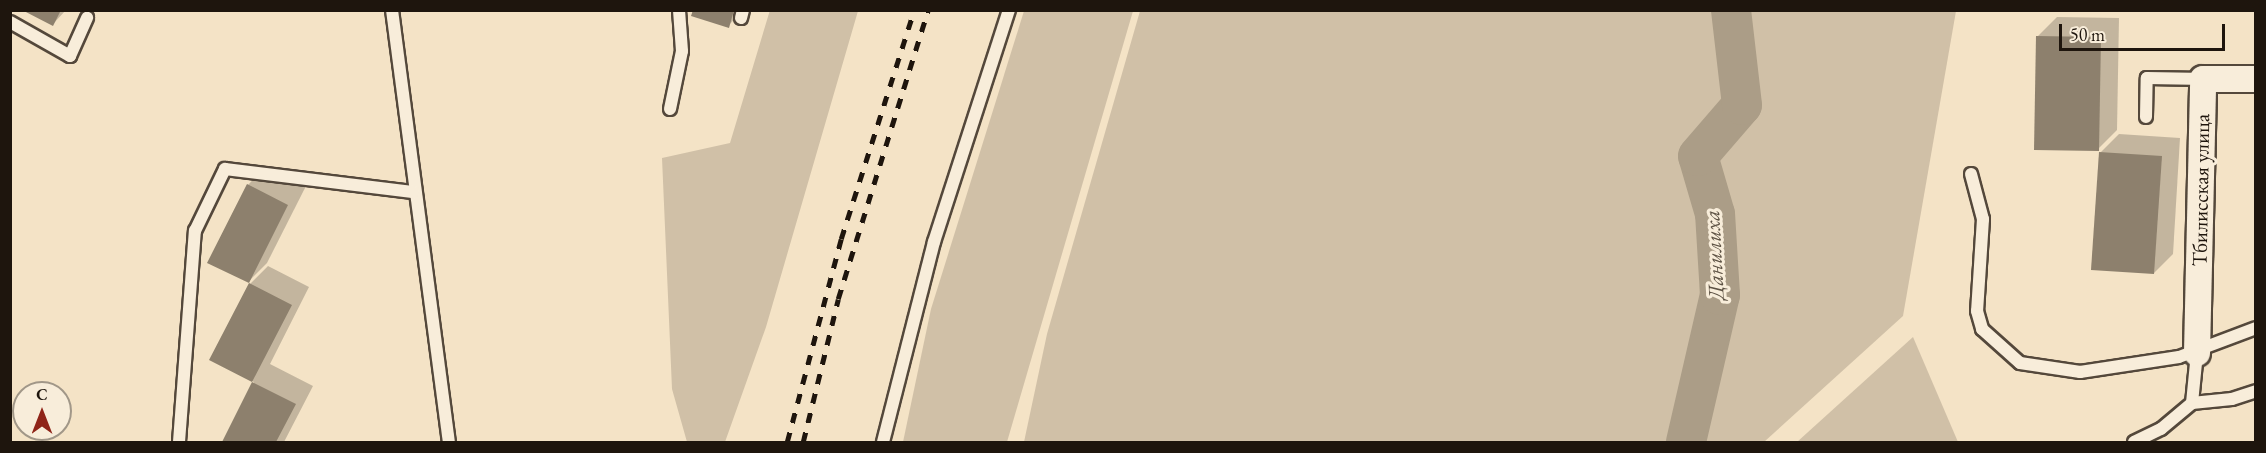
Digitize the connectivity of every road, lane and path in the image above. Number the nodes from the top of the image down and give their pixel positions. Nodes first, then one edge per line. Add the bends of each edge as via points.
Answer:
1 (392, 10) edge
2 (679, 10) edge
3 (1009, 10) edge
4 (87, 18) dead end
5 (10, 22) edge
6 (2203, 79) junction
7 (2256, 79) edge
8 (670, 110) dead end
9 (2146, 117) dead end
10 (1971, 174) dead end
11 (413, 192) junction
12 (2256, 328) edge
13 (2196, 353) junction
14 (2256, 391) edge
15 (2192, 403) junction
16 (179, 442) edge
17 (449, 442) edge
18 (883, 442) edge
19 (2134, 442) edge

1 - 11 lane
2 - 8 lane via 682,51
3 - 18 lane via 934,242
4 - 5 lane via 70,56
6 - 7 street
6 - 9 lane via 2147,78
6 - 13 street, Тбилисская улица
10 - 13 lane via 1983,219 1977,311 1982,329 2020,363 2080,372
11 - 16 lane via 225,170 195,231
11 - 17 lane
12 - 13 lane
13 - 15 lane
14 - 15 lane via 2232,399
15 - 19 lane via 2161,429

